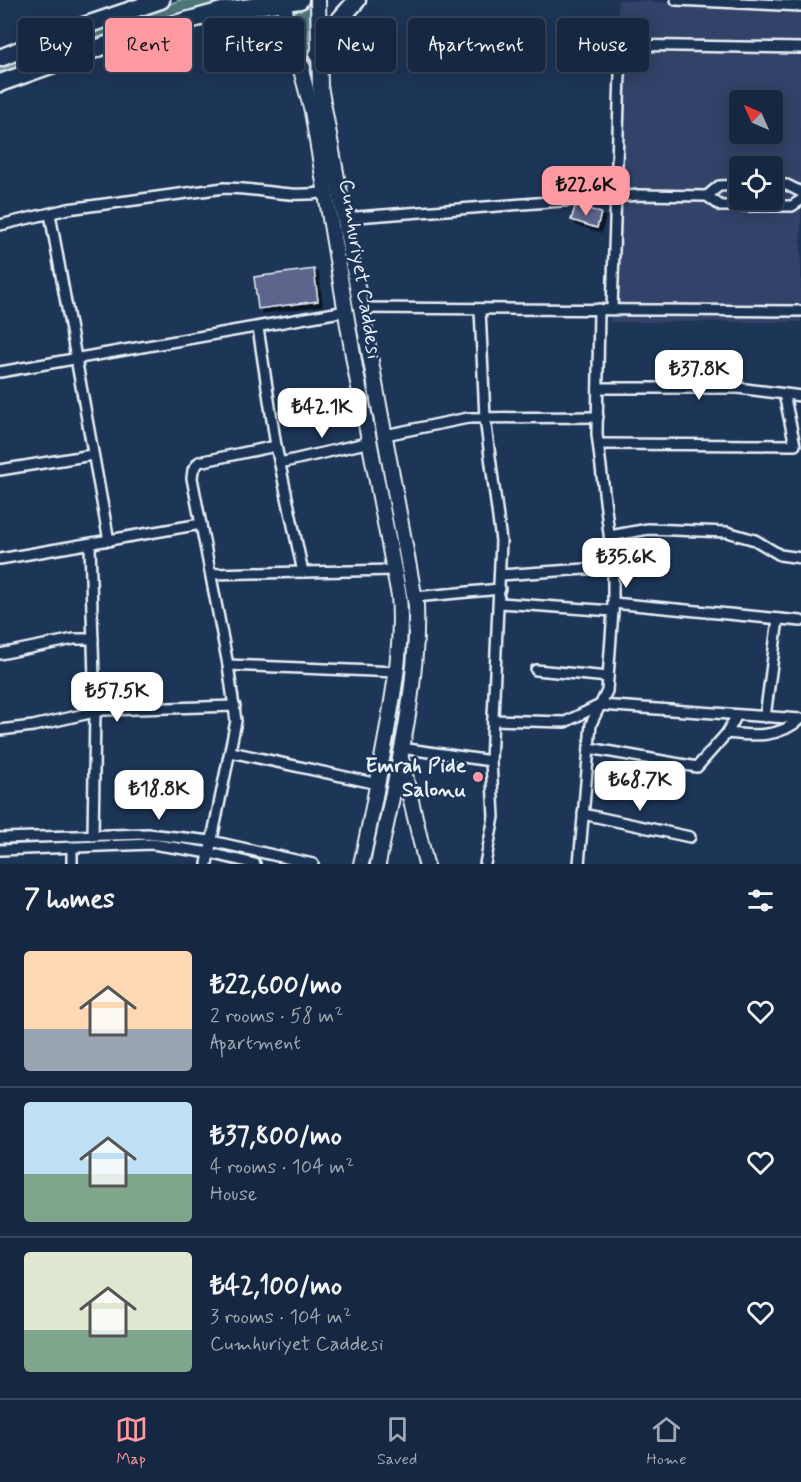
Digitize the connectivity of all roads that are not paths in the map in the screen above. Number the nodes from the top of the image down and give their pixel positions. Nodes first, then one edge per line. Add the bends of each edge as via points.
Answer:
1 (160, 0) edge
2 (300, 0) edge
3 (318, 0) edge
4 (357, 0) edge
5 (676, 0) edge
6 (282, 2) edge
7 (801, 6) edge
8 (222, 11) junction
9 (244, 18) edge
10 (287, 18) edge
11 (318, 18) edge
12 (341, 18) edge
13 (801, 48) edge
14 (0, 58) edge
15 (303, 72) edge
16 (319, 72) edge
17 (0, 83) edge
18 (783, 185) edge
19 (729, 186) edge
20 (327, 192) junction
21 (801, 192) edge
22 (707, 196) junction
23 (616, 197) junction
24 (801, 200) edge
25 (50, 214) junction
26 (344, 218) junction
27 (0, 225) edge
28 (480, 309) junction
29 (599, 309) junction
30 (612, 309) junction
31 (353, 310) junction
32 (801, 311) edge
33 (258, 328) junction
34 (76, 359) junction
35 (0, 372) edge
36 (598, 388) junction
37 (784, 394) junction
38 (801, 396) edge
39 (598, 417) junction
40 (485, 418) junction
41 (385, 435) junction
42 (370, 442) junction
43 (598, 444) junction
44 (276, 446) junction
45 (92, 455) junction
46 (280, 463) junction
47 (0, 470) edge
48 (201, 524) junction
49 (610, 536) junction
50 (109, 541) junction
51 (90, 545) junction
52 (801, 558) edge
53 (0, 559) edge
54 (613, 567) junction
55 (395, 570) junction
56 (303, 572) junction
57 (211, 574) junction
58 (500, 575) junction
59 (500, 589) junction
60 (415, 597) junction
61 (500, 603) junction
62 (613, 607) junction
63 (778, 619) junction
64 (801, 621) edge
65 (93, 639) junction
66 (0, 654) edge
67 (228, 665) junction
68 (536, 670) dead end
69 (398, 672) junction
70 (608, 677) junction
71 (600, 705) junction
72 (235, 706) junction
73 (95, 711) junction
74 (736, 715) junction
75 (765, 717) junction
76 (800, 719) edge
77 (493, 720) junction
78 (0, 730) edge
79 (728, 733) junction
80 (589, 748) junction
81 (231, 752) junction
82 (401, 752) junction
83 (491, 761) junction
84 (378, 784) junction
85 (583, 814) junction
86 (93, 836) junction
87 (690, 837) dead end
88 (0, 838) edge
89 (211, 841) junction
90 (72, 847) junction
91 (0, 850) edge
92 (210, 853) junction
93 (72, 864) edge
94 (207, 864) edge
95 (255, 864) edge
96 (313, 864) edge
97 (361, 864) edge
98 (378, 864) edge
99 (426, 864) edge
100 (485, 864) edge
101 (579, 864) edge

1 - 14 highway
2 - 6 highway
3 - 11 main road, Cumhuriyet Caddesi
4 - 12 highway
5 - 7 street
6 - 8 highway
6 - 10 main road, Cumhuriyet Caddesi
8 - 9 highway
8 - 17 highway via 132,36
13 - 23 street via 621,45
15 - 20 main road, Cumhuriyet Caddesi
16 - 26 main road, Cumhuriyet Caddesi
18 - 21 street
19 - 22 street via 720,186
20 - 25 street via 284,196 249,188 224,188
20 - 31 main road, Cumhuriyet Caddesi
22 - 23 street
22 - 24 street via 722,206 792,206
23 - 26 street
23 - 30 street
25 - 27 street
25 - 34 street
26 - 31 main road, Cumhuriyet Caddesi
28 - 29 street
28 - 31 street
28 - 40 street
29 - 30 street
29 - 36 street
30 - 32 street
31 - 33 street
31 - 41 main road, Cumhuriyet Caddesi
31 - 42 main road, Cumhuriyet Caddesi
33 - 34 street
33 - 44 street
34 - 35 street
34 - 45 street
36 - 37 street via 730,388
36 - 39 street
37 - 38 street
37 - 43 street via 795,445
39 - 40 street
39 - 43 street
40 - 41 street
40 - 58 street via 501,541
41 - 60 main road, Cumhuriyet Caddesi
42 - 46 street
42 - 55 main road, Cumhuriyet Caddesi
43 - 49 street
44 - 46 street
44 - 48 street via 195,465 192,478
45 - 47 street
45 - 50 street
46 - 56 street
48 - 50 street
48 - 57 street
49 - 52 street via 648,529 727,532 755,540 780,555
49 - 54 street
50 - 51 street
51 - 53 street
51 - 65 street
54 - 58 street
54 - 62 street
55 - 56 street
55 - 69 main road, Cumhuriyet Caddesi via 401,615
56 - 57 street
57 - 67 street
58 - 59 street
59 - 60 street
59 - 61 street
60 - 82 main road, Cumhuriyet Caddesi via 415,662
61 - 62 street
61 - 77 street
62 - 63 street
62 - 70 street
63 - 64 street
63 - 75 street
65 - 66 street via 74,639
65 - 73 street
67 - 69 street
67 - 72 street
68 - 70 street
69 - 84 main road, Cumhuriyet Caddesi
70 - 71 street
71 - 74 street
71 - 77 street via 565,722
71 - 80 street via 591,724
72 - 73 street
72 - 81 street
73 - 78 street
73 - 86 street
74 - 75 street
74 - 79 street
75 - 76 street
76 - 79 street via 791,728 766,735
77 - 83 street
79 - 80 street via 696,767
80 - 85 street
81 - 84 street
81 - 89 street
82 - 83 street
82 - 98 main road, Cumhuriyet Caddesi
82 - 99 main road
83 - 100 street via 494,817
84 - 97 main road, Cumhuriyet Caddesi
85 - 87 street
85 - 101 street
86 - 88 street
86 - 89 street via 148,834
89 - 92 street
89 - 96 street
90 - 91 street
90 - 92 street via 152,844
90 - 93 street
92 - 94 street
92 - 95 street

